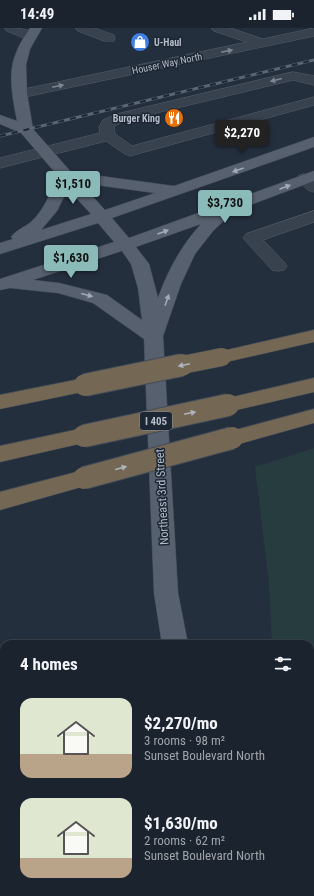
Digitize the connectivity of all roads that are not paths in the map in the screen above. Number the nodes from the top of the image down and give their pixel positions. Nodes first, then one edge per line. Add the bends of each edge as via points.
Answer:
1 (11, 28) edge
2 (82, 28) edge
3 (218, 28) edge
4 (34, 32) edge
5 (314, 32) edge
6 (109, 38) dead end
7 (264, 43) junction
8 (314, 81) edge
9 (20, 94) junction
10 (314, 101) edge
11 (0, 119) edge
12 (26, 130) junction
13 (108, 136) junction
14 (314, 142) edge
15 (45, 152) junction
16 (0, 163) edge
17 (66, 176) junction
18 (311, 181) edge
19 (178, 191) junction
20 (244, 202) junction
21 (314, 216) edge
22 (101, 217) junction
23 (126, 245) junction
24 (0, 248) edge
25 (278, 266) dead end
26 (4, 284) edge
27 (314, 336) edge
28 (154, 337) junction
29 (314, 385) edge
30 (0, 402) edge
31 (314, 416) edge
32 (0, 454) edge
33 (0, 501) edge
34 (174, 640) edge

1 - 4 street
2 - 6 street
3 - 7 street
4 - 9 main road via 24,49 20,65
5 - 7 street, Houser Way North
9 -> 7 street, Houser Way North
8 -> 13 street via 293,76 122,117 108,123
9 - 12 main road
10 - 13 street via 130,151
11 - 12 main road
12 - 15 main road, Northeast 3rd Street
13 - 15 street
14 -> 19 main road
15 - 16 street
15 - 17 main road, Northeast 3rd Street
17 - 19 main road
17 - 22 main road, Northeast 3rd Street
17 - 24 main road via 53,205 38,226
20 -> 18 main road
19 - 22 main road
23 -> 20 main road
28 -> 20 main road via 188,248 212,223
21 - 25 street via 252,238
22 - 23 main road, Northeast 3rd Street
22 - 24 main road
23 - 26 main road
23 - 28 main road, Northeast 3rd Street via 140,264 147,288
26 -> 28 main road via 59,288 100,299
27 -> 30 highway, bridge
28 - 34 main road, Northeast 3rd Street via 166,593
32 -> 29 highway, I 405, bridge
33 -> 31 highway, bridge

